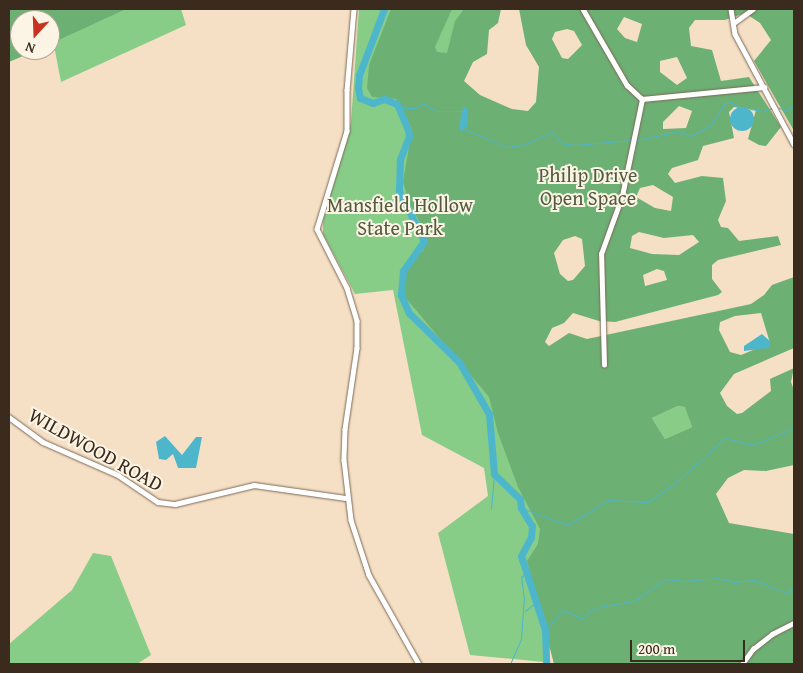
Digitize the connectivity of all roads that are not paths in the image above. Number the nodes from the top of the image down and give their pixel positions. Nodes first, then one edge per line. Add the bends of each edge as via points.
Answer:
1 (354, 9) edge
2 (582, 9) edge
3 (732, 9) edge
4 (753, 9) edge
5 (734, 22) junction
6 (764, 87) junction
7 (642, 99) junction
8 (794, 144) edge
9 (604, 365) dead end
10 (9, 417) edge
11 (347, 498) junction
12 (794, 623) edge
13 (419, 664) edge
14 (742, 664) edge

1 - 11 street via 347,131 318,229 347,288 357,322 357,354 346,418
2 - 7 street via 627,85
3 - 5 street
4 - 5 street
5 - 6 street via 735,34
6 - 7 street
6 - 8 street
7 - 9 street via 622,196 601,254
10 - 11 street, WILDWOOD ROAD via 43,442 118,475 158,502 175,504 254,485
11 - 13 street via 369,575
12 - 14 street via 772,634 753,649

